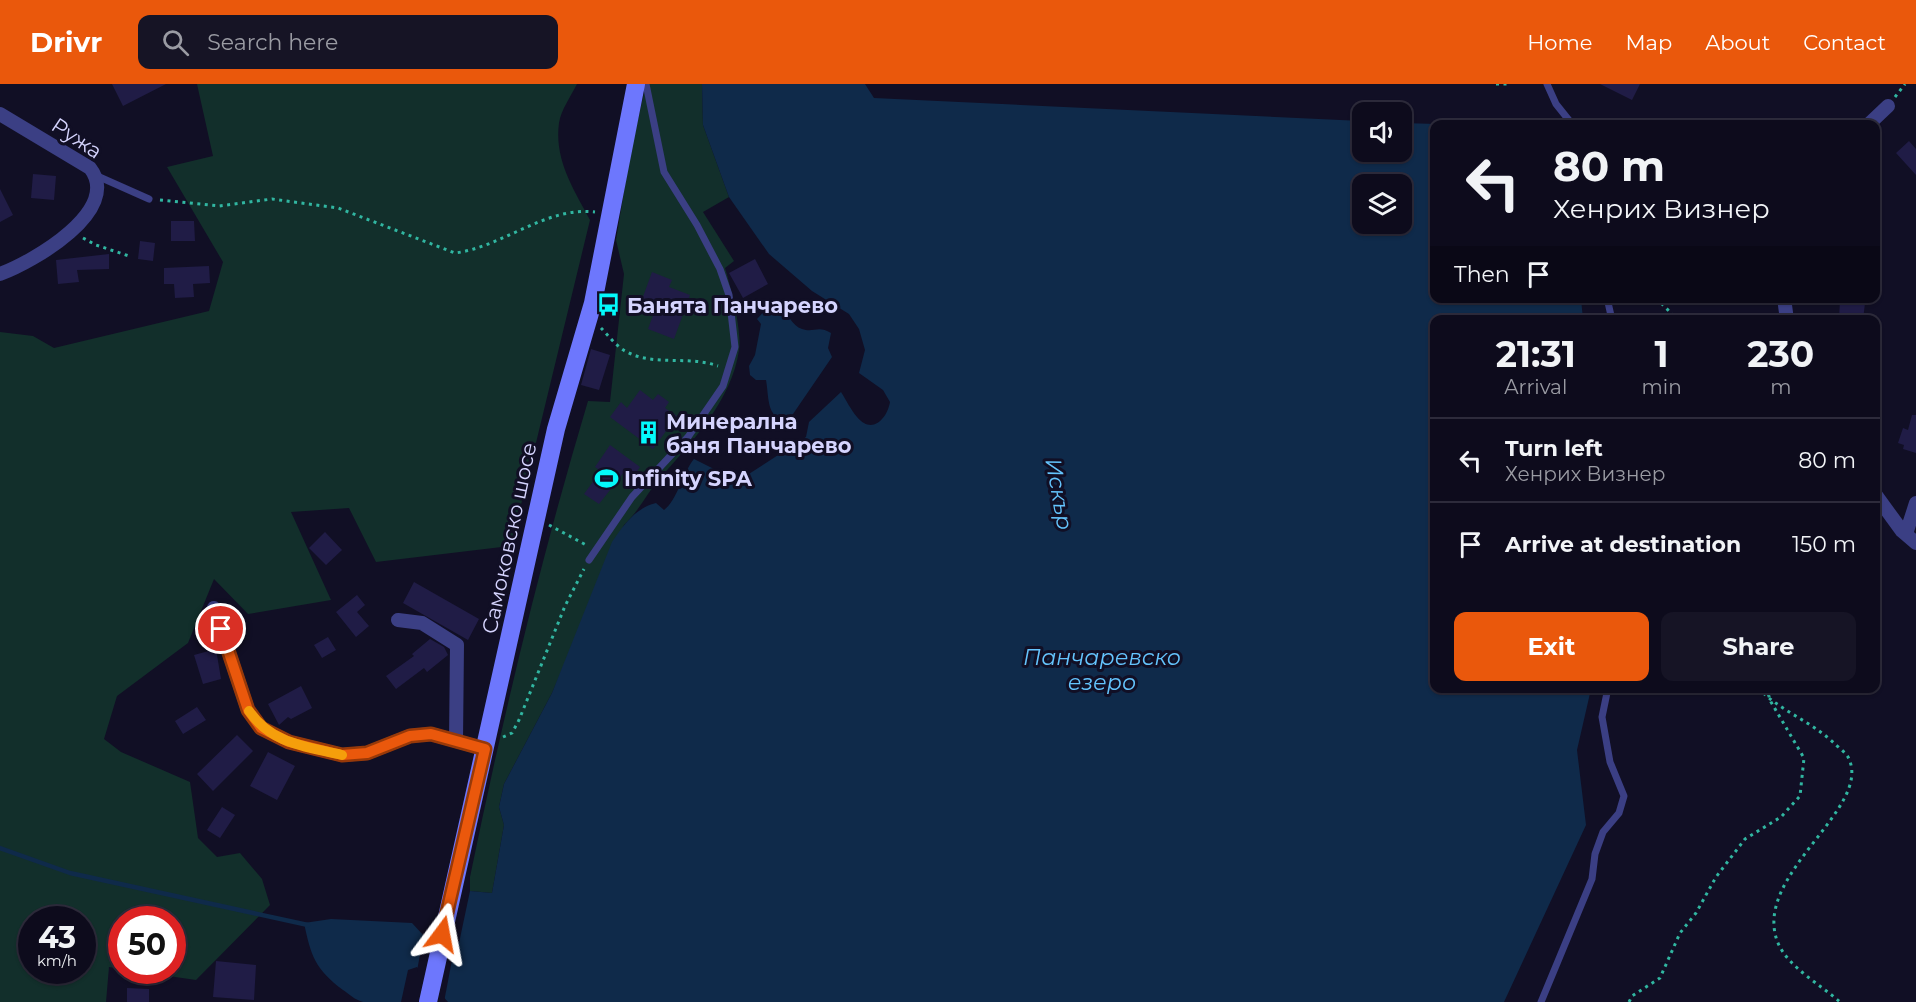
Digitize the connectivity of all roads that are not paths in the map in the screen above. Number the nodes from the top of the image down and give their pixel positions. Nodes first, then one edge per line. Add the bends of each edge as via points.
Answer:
1 (636, 84) edge
2 (646, 84) edge
3 (1547, 84) edge
4 (1888, 106) dead end
5 (0, 114) edge
6 (1569, 120) edge
7 (1873, 120) edge
8 (95, 175) junction
9 (149, 199) road end
10 (0, 274) edge
11 (1880, 500) edge
12 (1916, 503) edge
13 (1911, 538) edge
14 (589, 560) road end
15 (214, 608) dead end
16 (398, 620) dead end
17 (1607, 693) edge
18 (456, 740) junction
19 (485, 749) junction
20 (429, 996) edge
21 (1541, 1002) edge

1 - 19 main road, Самоковско шосе via 590,315 556,429
2 - 14 lane via 663,172 720,269 729,295 735,348 723,386 688,437 632,497
3 - 6 lane
4 - 7 street
5 - 8 street, Ружа via 90,168
8 - 9 lane
8 - 10 street, Ружа via 99,189 72,231 43,254
11 - 13 street
12 - 13 street
15 - 18 street via 248,710 261,728 289,742 342,755 367,753 410,736 431,734
16 - 18 street via 422,622 457,645
17 - 21 lane via 1602,717 1610,762 1624,796 1619,813 1603,832 1592,879
18 - 19 street
19 - 20 main road, Самоковско шосе

